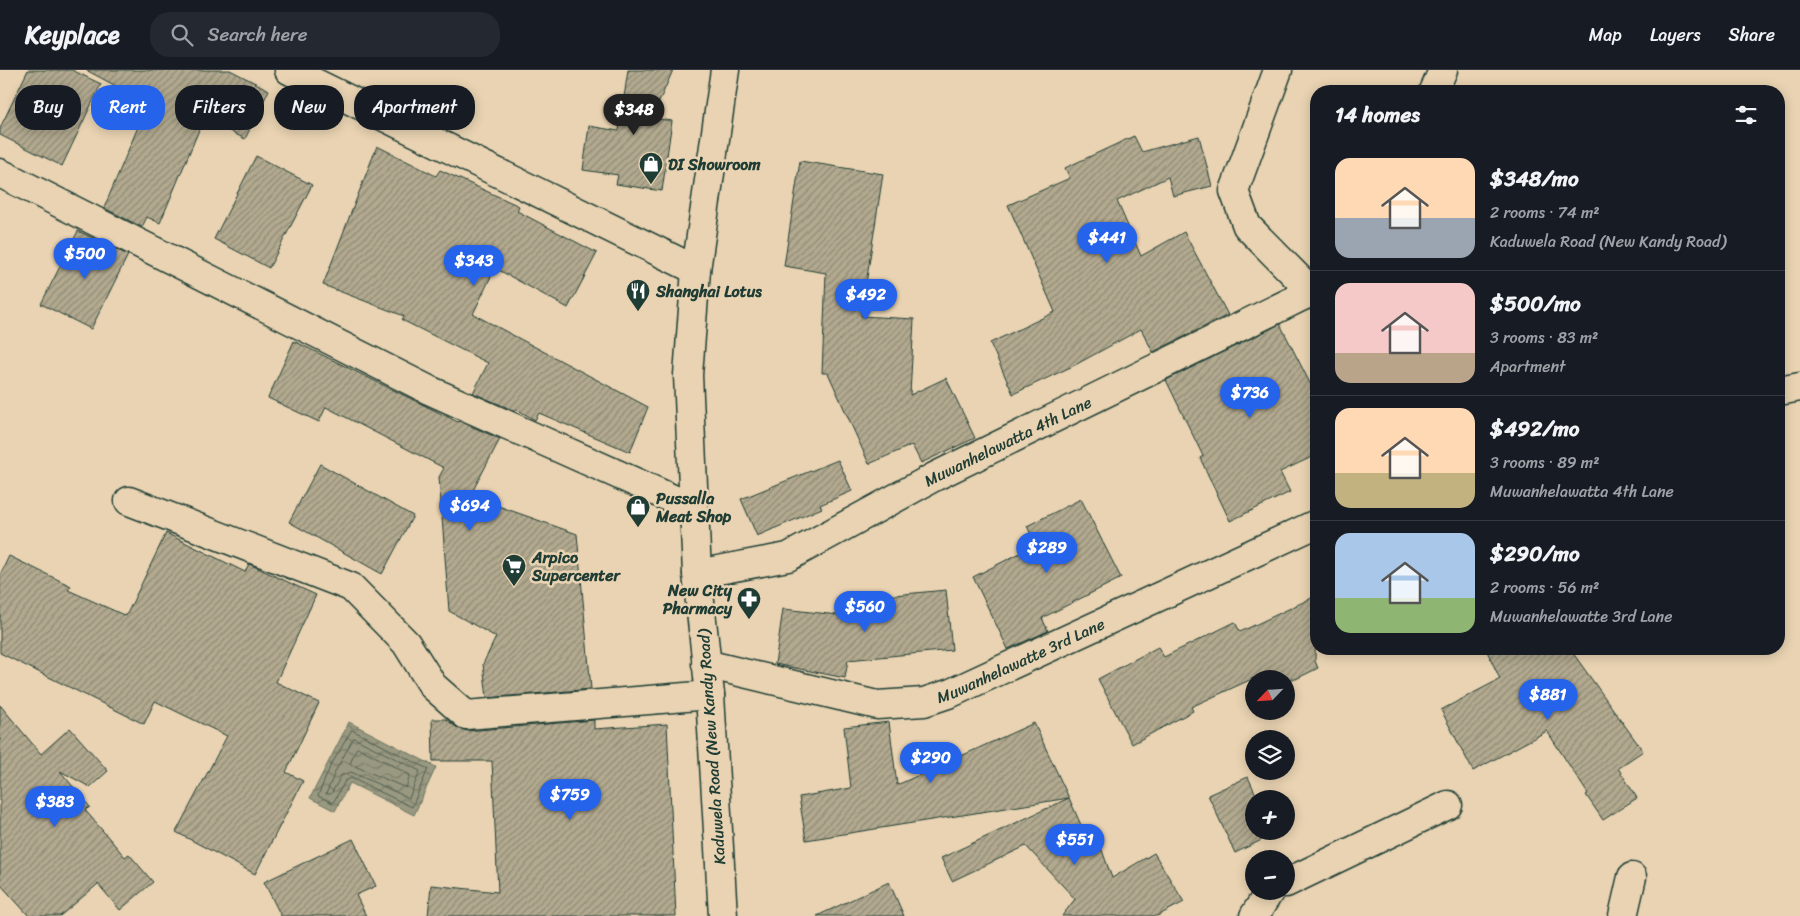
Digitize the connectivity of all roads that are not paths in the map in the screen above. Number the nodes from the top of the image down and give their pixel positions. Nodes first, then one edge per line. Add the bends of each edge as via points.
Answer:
1 (289, 70) edge
2 (725, 70) edge
3 (1278, 70) edge
4 (1443, 70) edge
5 (1437, 85) edge
6 (0, 173) edge
7 (696, 270) junction
8 (1310, 289) edge
9 (1310, 296) edge
10 (1800, 387) edge
11 (1785, 390) edge
12 (129, 501) dead end
13 (693, 508) junction
14 (1310, 527) edge
15 (697, 574) junction
16 (706, 664) junction
17 (710, 695) junction
18 (1448, 805) dead end
19 (1632, 877) dead end
20 (1295, 880) edge
21 (1264, 900) edge
22 (723, 916) edge
23 (1254, 916) edge
24 (1623, 916) edge

1 - 7 street
2 - 7 street, Kaduwela Road (New Kandy Road)
3 - 8 street via 1234,191 1247,226
4 - 5 street
6 - 13 street via 429,390
7 - 13 street, Kaduwela Road (New Kandy Road) via 688,375
9 - 15 street, Muwanhelawatta 4th Lane via 934,477 788,557
10 - 11 street
12 - 17 street via 351,587 406,643 433,686 466,715
13 - 15 street, Kaduwela Road (New Kandy Road)
14 - 16 street, Muwanhelawatte 3rd Lane via 1060,644 924,702 877,705
15 - 16 street, Kaduwela Road (New Kandy Road)
16 - 17 street, Kaduwela Road (New Kandy Road)
17 - 22 street, Kaduwela Road (New Kandy Road)
18 - 20 street
19 - 24 street
21 - 23 street

